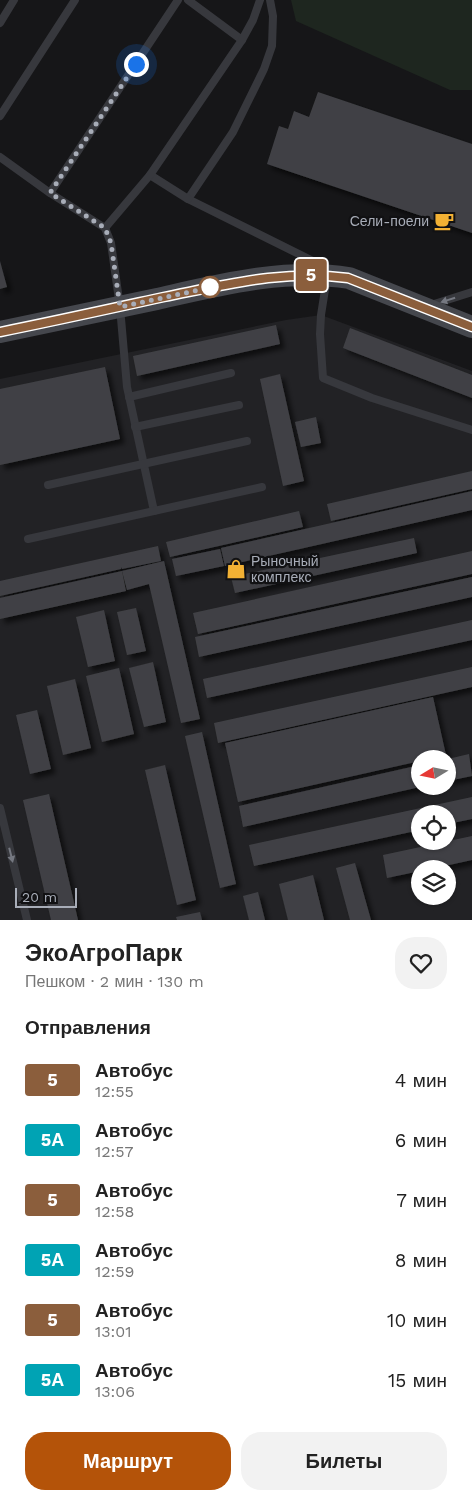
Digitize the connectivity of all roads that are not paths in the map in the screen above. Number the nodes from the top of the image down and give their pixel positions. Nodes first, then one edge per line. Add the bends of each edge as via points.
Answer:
1 (14, 0) edge
2 (75, 0) edge
3 (178, 0) edge
4 (188, 0) edge
5 (260, 0) edge
6 (270, 0) edge
7 (0, 22) edge
8 (242, 40) junction
9 (0, 116) edge
10 (0, 157) edge
11 (150, 175) junction
12 (50, 193) junction
13 (188, 199) junction
14 (105, 228) junction
15 (338, 277) junction
16 (472, 292) edge
17 (120, 307) junction
18 (425, 308) junction
19 (472, 327) edge
20 (0, 332) edge
21 (231, 373) dead end
22 (129, 398) junction
23 (239, 405) dead end
24 (135, 427) junction
25 (472, 430) edge
26 (247, 441) dead end
27 (144, 464) junction
28 (48, 485) dead end
29 (262, 487) dead end
30 (154, 510) junction
31 (28, 539) dead end
32 (0, 808) edge
33 (27, 920) edge

1 - 7 lane
2 - 9 lane
3 - 12 lane
4 - 8 lane
5 - 8 lane
6 - 13 lane via 272,46 264,68 232,132
8 - 11 lane
10 - 12 lane
11 - 13 lane
11 - 14 lane
12 - 14 lane
13 - 15 lane
14 - 17 lane via 111,243
15 - 17 street via 289,275
15 - 18 street
15 - 25 lane via 321,315 323,378 372,398
16 -> 18 lane
17 - 20 street
17 - 22 lane
18 - 19 street
21 - 22 lane
22 - 24 lane
23 - 24 lane
24 - 27 lane
26 - 27 lane
27 - 28 lane
27 - 30 lane
29 - 30 lane
30 - 31 lane
32 -> 33 lane

